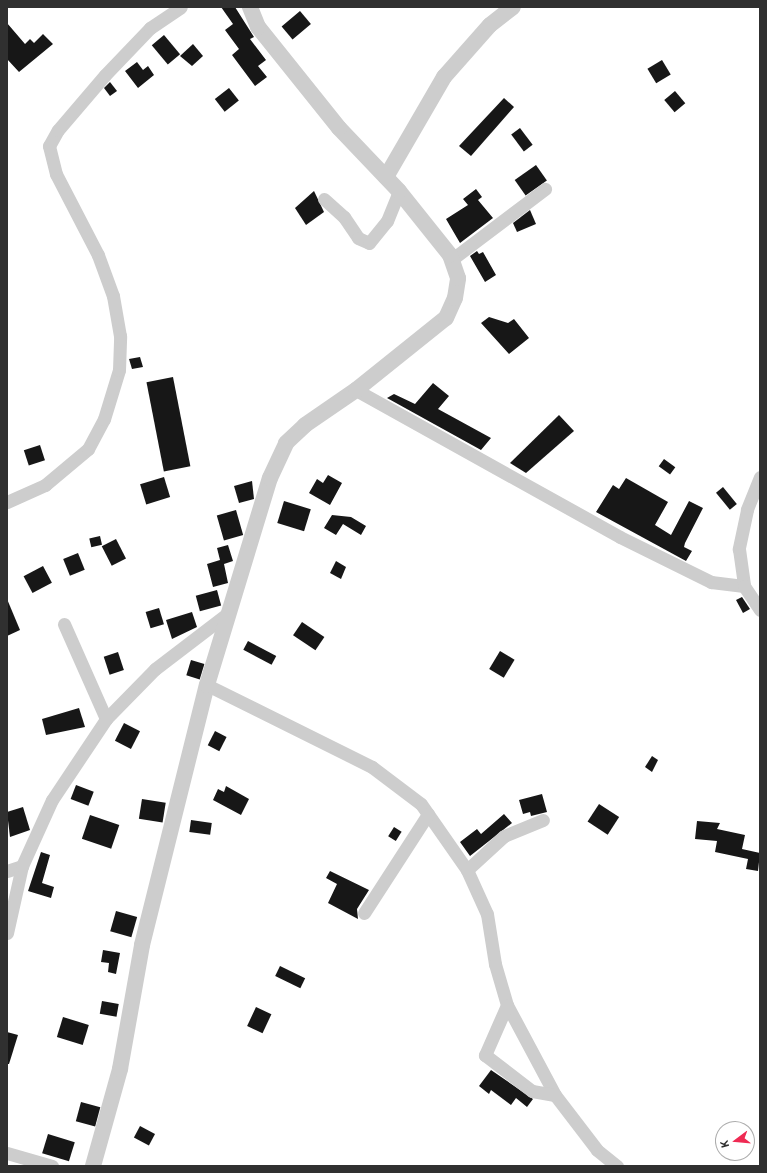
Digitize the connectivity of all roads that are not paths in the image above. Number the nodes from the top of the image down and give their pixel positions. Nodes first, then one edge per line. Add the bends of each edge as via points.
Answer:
1 (181, 7) edge
2 (250, 7) edge
3 (513, 7) edge
4 (386, 177) junction
5 (545, 189) dead end
6 (399, 191) junction
7 (324, 199) dead end
8 (451, 260) junction
9 (356, 390) junction
10 (760, 477) edge
11 (7, 502) edge
12 (744, 586) junction
13 (759, 608) edge
14 (227, 614) junction
15 (64, 624) dead end
16 (207, 685) junction
17 (106, 719) junction
18 (428, 814) junction
19 (543, 820) dead end
20 (22, 866) junction
21 (467, 870) junction
22 (7, 871) edge
23 (364, 912) dead end
24 (7, 933) edge
25 (507, 1004) junction
26 (555, 1095) junction
27 (7, 1153) edge
28 (52, 1166) edge
29 (94, 1166) edge
30 (617, 1166) edge

1 - 11 street via 150,28 105,75 58,130 49,146 56,174 98,255 113,296 120,336 119,370 104,418 88,449 45,485
2 - 4 street via 258,27 334,122
3 - 4 street via 490,25 444,77
4 - 6 street
5 - 8 street
6 - 7 street via 387,221 369,243 358,238 344,216
6 - 8 street
8 - 9 street via 458,278 456,298 446,318
9 - 12 street via 627,540 711,582
9 - 14 street via 304,425 286,443 270,478
10 - 12 street via 747,510 739,549
12 - 13 street
14 - 16 street
14 - 17 street via 155,669
15 - 17 street
16 - 18 street via 372,767 421,804
16 - 29 street via 142,945 120,1069
17 - 20 street via 52,800
18 - 21 street
18 - 23 street
19 - 21 street via 504,836
20 - 22 street
20 - 24 street
21 - 25 street via 488,914 495,964
25 - 26 street
25 - 26 street via 484,1055 532,1091
26 - 30 street via 597,1150
27 - 28 street

